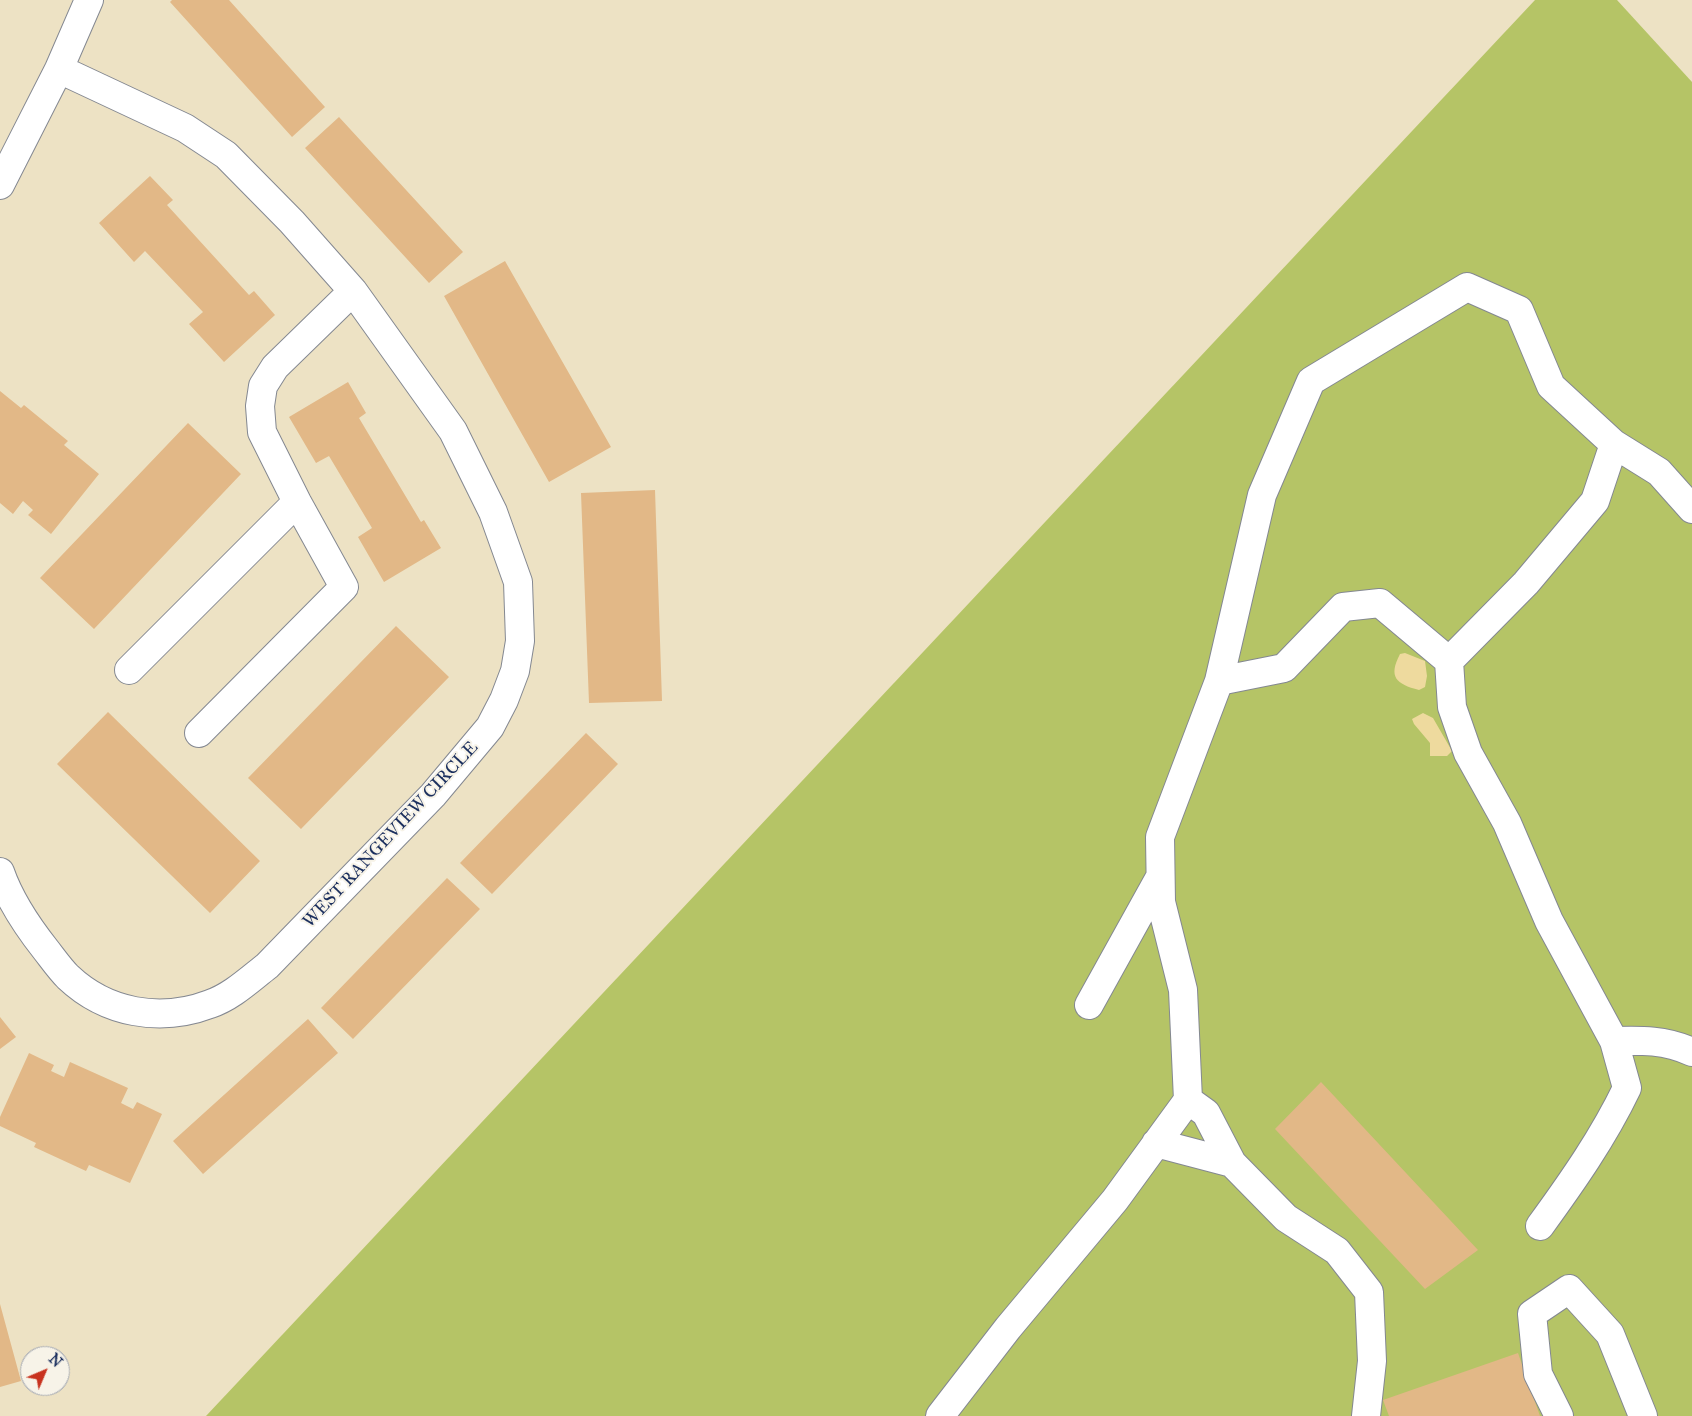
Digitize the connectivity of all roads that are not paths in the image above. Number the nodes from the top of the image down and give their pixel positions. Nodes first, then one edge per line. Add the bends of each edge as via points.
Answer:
1 (89, 0) edge
2 (59, 69) junction
3 (0, 185) edge
4 (353, 291) junction
5 (1614, 444) junction
6 (297, 502) junction
7 (1692, 509) edge
8 (1449, 661) junction
9 (129, 670) dead end
10 (1219, 681) junction
11 (199, 733) dead end
12 (0, 872) edge
13 (1160, 877) junction
14 (1089, 1005) dead end
15 (1614, 1041) junction
16 (1692, 1052) edge
17 (1188, 1100) junction
18 (1156, 1143) junction
19 (1232, 1163) junction
20 (1540, 1226) dead end
21 (940, 1416) edge
22 (1366, 1416) edge
23 (1559, 1416) edge
24 (1643, 1416) edge

1 - 2 street
2 - 3 street
2 - 4 street, WEST RANGEVIEW CIRCLE via 185,128 226,155 292,222
4 - 6 street via 275,367 263,386 260,406 262,432
4 - 12 street, WEST RANGEVIEW CIRCLE via 453,431 493,512 518,582 520,641 515,671 490,726 433,795 267,966 211,1004 182,1012 153,1014 115,1007 90,995 67,976 36,938 8,896
5 - 7 street via 1658,472
5 - 8 street via 1595,501 1526,583
5 - 10 street via 1551,386 1519,310 1467,286 1311,382 1262,495
6 - 9 street
6 - 11 street via 344,587
8 - 10 street via 1380,603 1343,607 1284,668
8 - 15 street via 1452,707 1468,753 1507,823 1549,921
10 - 13 street via 1160,837
13 - 14 street
13 - 17 street via 1161,902 1183,990
15 - 16 street via 1648,1040 1678,1045
15 - 20 street via 1627,1088 1584,1166
17 - 18 street
17 - 19 street via 1206,1113
18 - 19 street
18 - 21 street via 1115,1200 1008,1328
19 - 22 street via 1286,1218 1337,1252 1370,1292 1372,1360
23 - 24 street via 1538,1374 1532,1314 1570,1289 1610,1334

